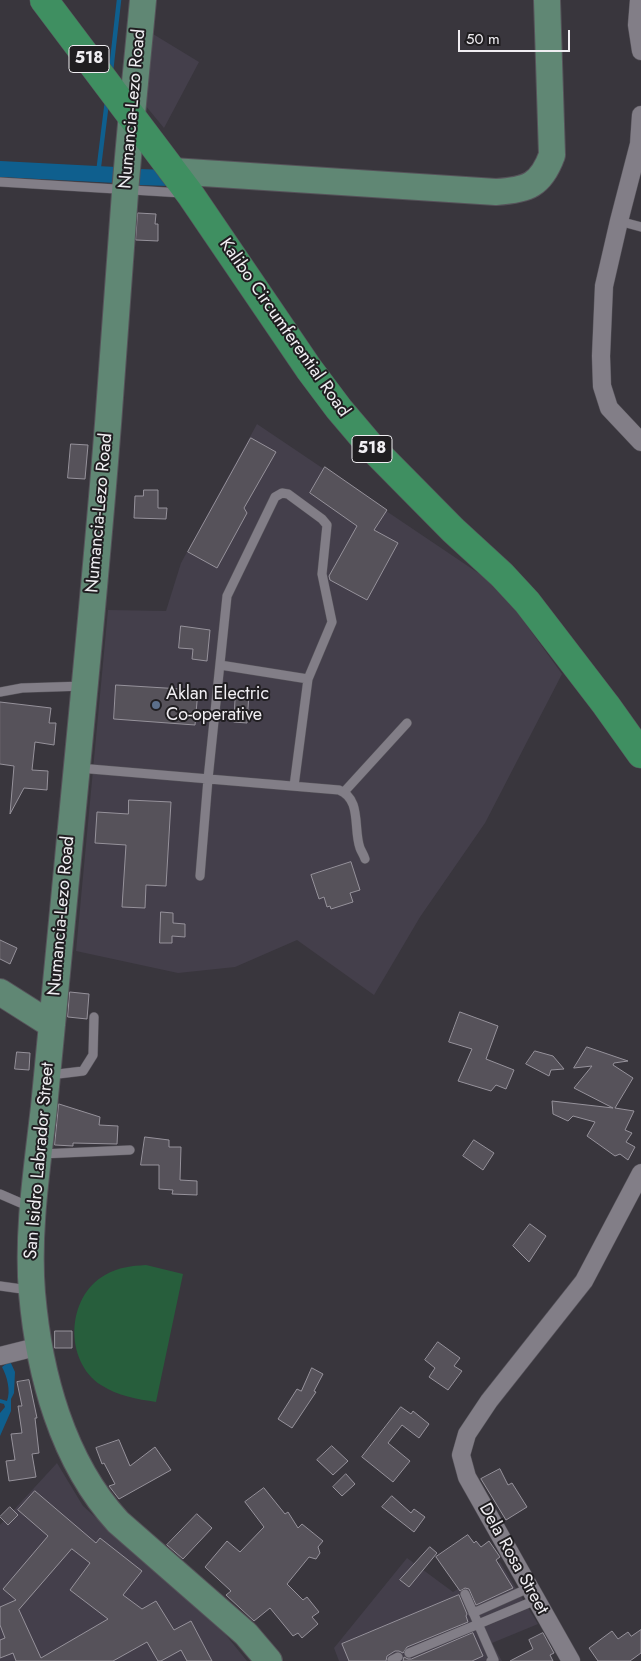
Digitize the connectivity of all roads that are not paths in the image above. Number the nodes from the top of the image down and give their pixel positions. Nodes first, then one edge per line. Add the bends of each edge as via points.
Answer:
1 (44, 0) edge
2 (143, 0) edge
3 (547, 0) edge
4 (639, 0) edge
5 (641, 51) edge
6 (641, 115) edge
7 (133, 119) junction
8 (172, 171) junction
9 (0, 182) edge
10 (125, 190) junction
11 (190, 194) junction
12 (619, 221) junction
13 (641, 227) edge
14 (641, 442) edge
15 (220, 665) junction
16 (308, 679) junction
17 (84, 686) junction
18 (0, 692) edge
19 (408, 723) dead end
20 (641, 754) edge
21 (76, 768) junction
22 (208, 778) junction
23 (294, 786) junction
24 (344, 792) junction
25 (366, 858) dead end
26 (200, 876) dead end
27 (0, 992) edge
28 (94, 1018) dead end
29 (52, 1025) junction
30 (47, 1075) junction
31 (130, 1150) dead end
32 (39, 1154) junction
33 (641, 1174) edge
34 (0, 1194) edge
35 (33, 1208) junction
36 (0, 1286) edge
37 (32, 1290) junction
38 (40, 1346) junction
39 (0, 1356) edge
40 (465, 1594) dead end
41 (532, 1594) junction
42 (473, 1613) junction
43 (478, 1624) junction
44 (409, 1653) dead end
45 (269, 1661) edge
46 (491, 1661) edge
47 (571, 1661) edge

1 - 7 main road, Kalibo Circumferential Road / 518
2 - 7 main road, Numancia-Lezo Road
3 - 8 main road via 552,155 546,172 528,186 496,192
4 - 5 street via 637,25
6 - 12 street via 639,144
7 - 8 main road, Kalibo Circumferential Road / 518
7 - 10 main road, Numancia-Lezo Road
8 - 11 main road, Kalibo Circumferential Road / 518
9 - 10 lane
10 - 11 lane
10 - 17 main road, Numancia-Lezo Road
11 - 20 main road, Kalibo Circumferential Road / 518 via 339,409 385,462 527,602
12 - 13 lane
12 - 14 street via 604,286 602,386 609,408
15 - 16 lane
15 - 16 lane via 227,596 275,497 285,493 326,521 328,528 322,574 332,622
15 - 22 lane
16 - 23 lane
17 - 18 lane
17 - 21 main road, Numancia-Lezo Road
19 - 24 lane
21 - 22 lane
21 - 29 main road, Numancia-Lezo Road
22 - 23 lane
22 - 26 lane
23 - 24 lane
24 - 25 lane via 353,802 360,847
27 - 29 main road
28 - 30 lane via 93,1055 83,1071
29 - 30 main road, San Isidro Labrador Street
30 - 32 main road, San Isidro Labrador Street
31 - 32 lane
32 - 35 main road, San Isidro Labrador Street
33 - 41 street, Dela Rosa Street via 584,1281 489,1401 467,1434 461,1455 468,1478
34 - 35 lane
35 - 37 main road, San Isidro Labrador Street
36 - 37 lane
37 - 38 main road, San Isidro Labrador Street
38 - 39 street
38 - 45 main road, San Isidro Labrador Street via 48,1386 69,1445 78,1466 103,1505 118,1522 246,1634
40 - 42 lane
41 - 42 lane
41 - 43 lane
41 - 47 street, Dela Rosa Street
42 - 43 lane
43 - 44 lane
43 - 46 lane via 494,1660

